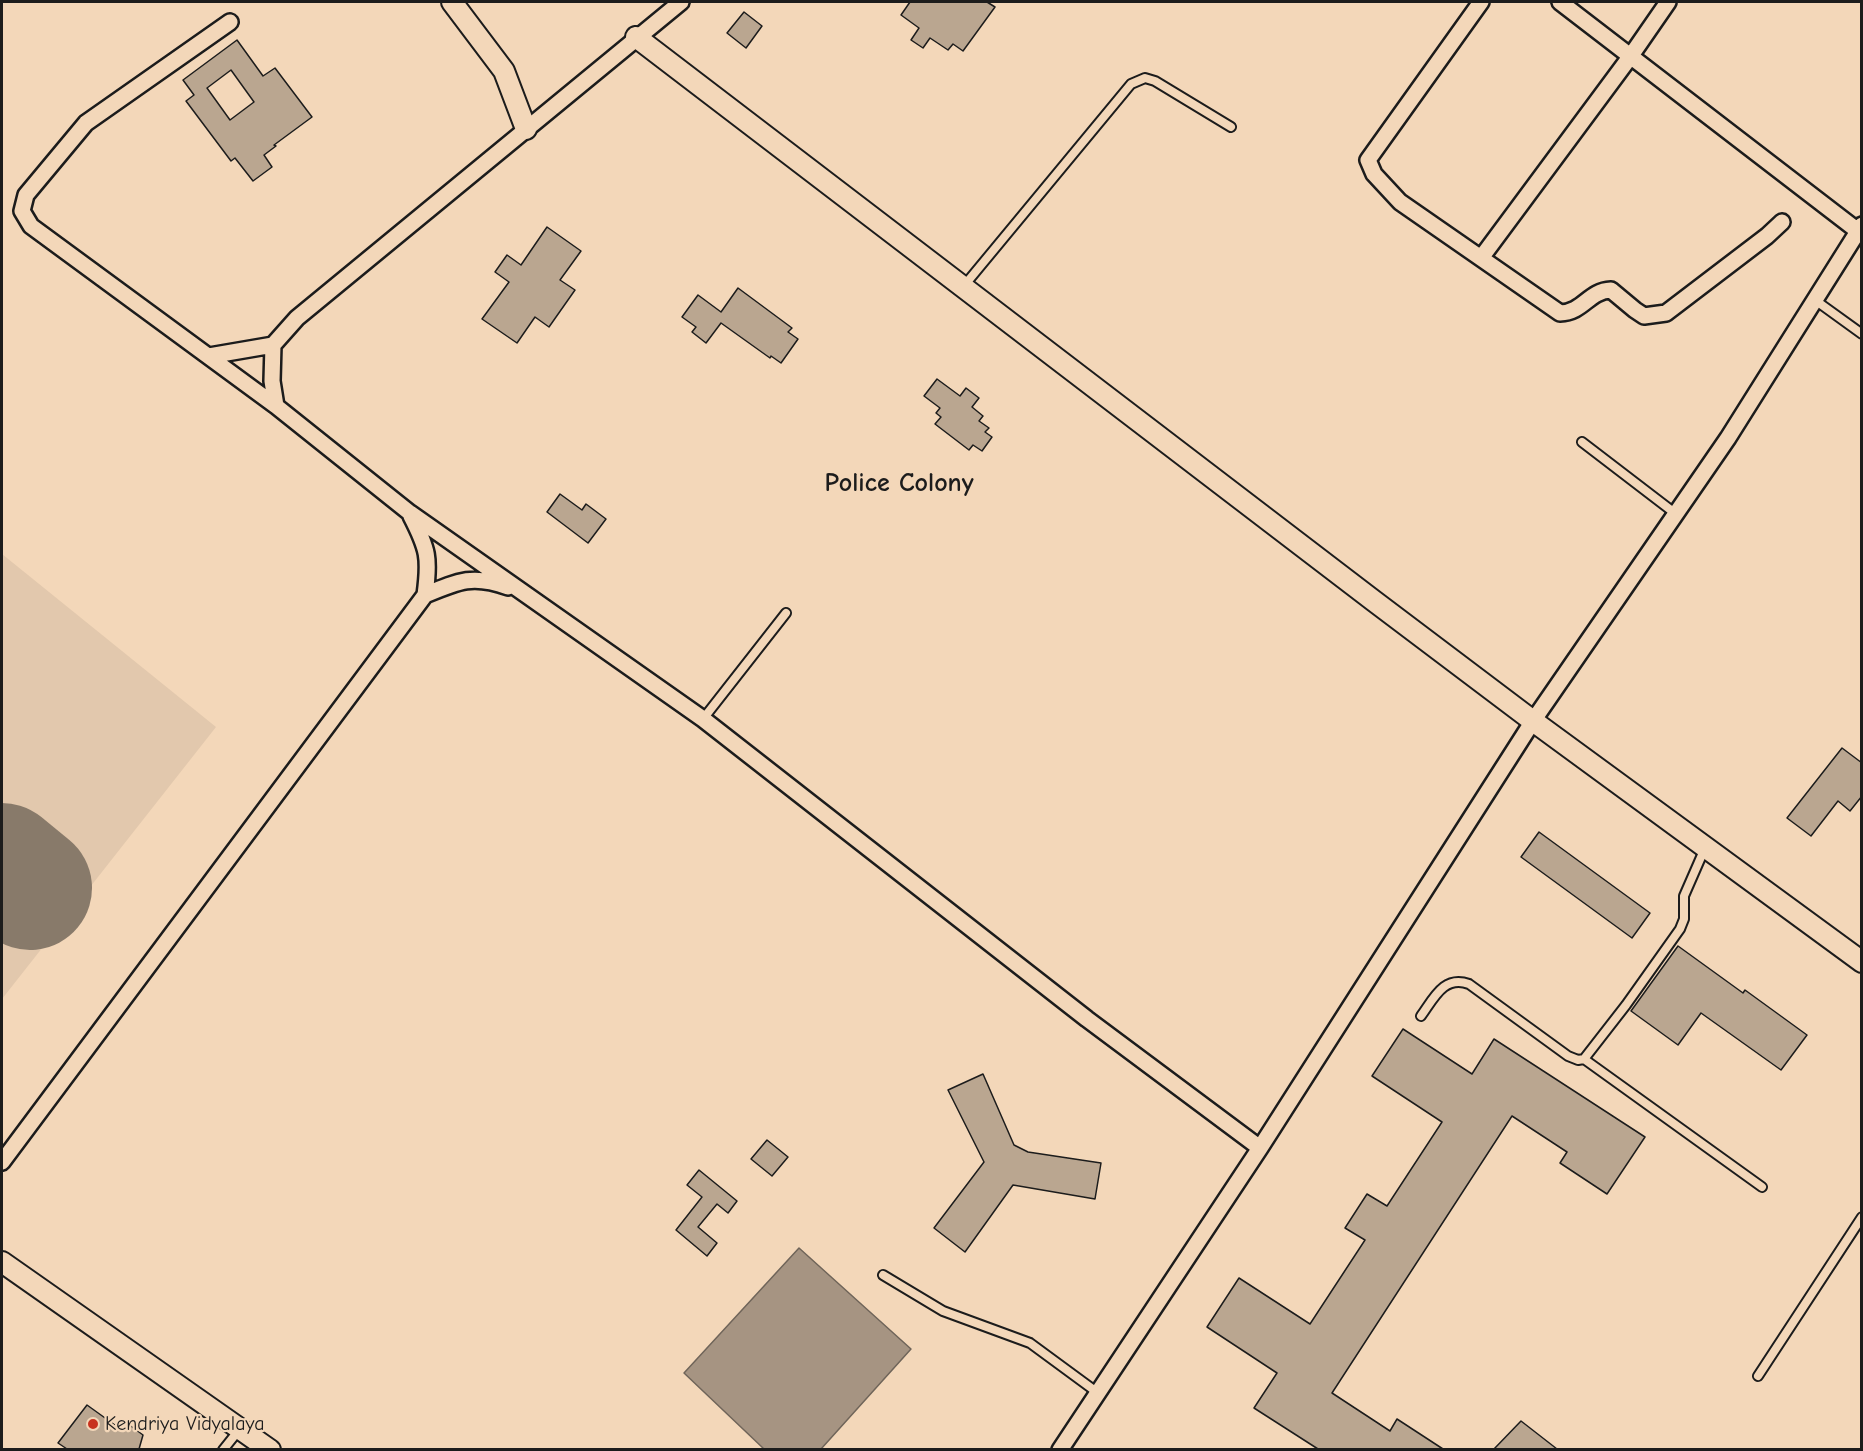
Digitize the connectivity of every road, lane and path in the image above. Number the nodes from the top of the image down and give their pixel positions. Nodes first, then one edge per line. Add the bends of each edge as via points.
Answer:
1 (452, 2) edge
2 (681, 2) edge
3 (1481, 2) edge
4 (1560, 2) edge
5 (1668, 2) edge
6 (230, 22) dead end
7 (636, 37) junction
8 (1630, 57) junction
9 (1230, 127) dead end
10 (526, 129) junction
11 (1782, 222) dead end
12 (1860, 228) edge
13 (1481, 258) junction
14 (963, 287) junction
15 (1815, 300) junction
16 (1862, 334) edge
17 (273, 345) junction
18 (209, 356) junction
19 (276, 406) junction
20 (1582, 442) dead end
21 (410, 513) junction
22 (1676, 514) junction
23 (526, 593) junction
24 (425, 595) junction
25 (786, 613) dead end
26 (704, 719) junction
27 (1533, 721) junction
28 (1706, 846) junction
29 (1862, 962) edge
30 (1421, 1016) dead end
31 (1584, 1059) junction
32 (1260, 1148) junction
33 (2, 1162) edge
34 (1762, 1187) dead end
35 (1862, 1216) edge
36 (3, 1262) edge
37 (884, 1275) dead end
38 (1758, 1376) dead end
39 (1098, 1393) junction
40 (240, 1428) junction
41 (223, 1449) edge
42 (270, 1449) edge
43 (1060, 1449) edge

1 - 10 street via 504,71
2 - 7 street
3 - 13 street via 1368,160 1374,174 1400,202
4 - 8 street
5 - 8 street
6 - 18 street via 86,123 26,195 22,211 31,226
7 - 10 street
7 - 14 street
8 - 12 street
8 - 13 street
9 - 14 lane via 1155,81 1145,78 1131,84
10 - 17 street via 297,318
11 - 13 street via 1666,313 1653,316 1644,316 1611,290 1594,294 1570,313 1560,313
12 - 15 street
14 - 27 street
15 - 16 lane
15 - 22 street
17 - 18 street
17 - 19 street
18 - 19 street
19 - 21 street
20 - 22 lane
21 - 23 street
21 - 24 street via 426,544
22 - 27 street
23 - 24 street via 491,580 457,581
23 - 26 street
24 - 33 street
25 - 26 lane
26 - 32 street via 1087,1019
27 - 28 street
27 - 32 street
28 - 29 street
28 - 31 lane via 1684,896 1680,929
30 - 31 lane via 1441,989 1459,980 1569,1056
31 - 34 lane
32 - 39 street
35 - 38 lane
36 - 40 street
37 - 39 lane via 943,1311 1030,1343
39 - 43 street
40 - 41 lane
40 - 42 street

